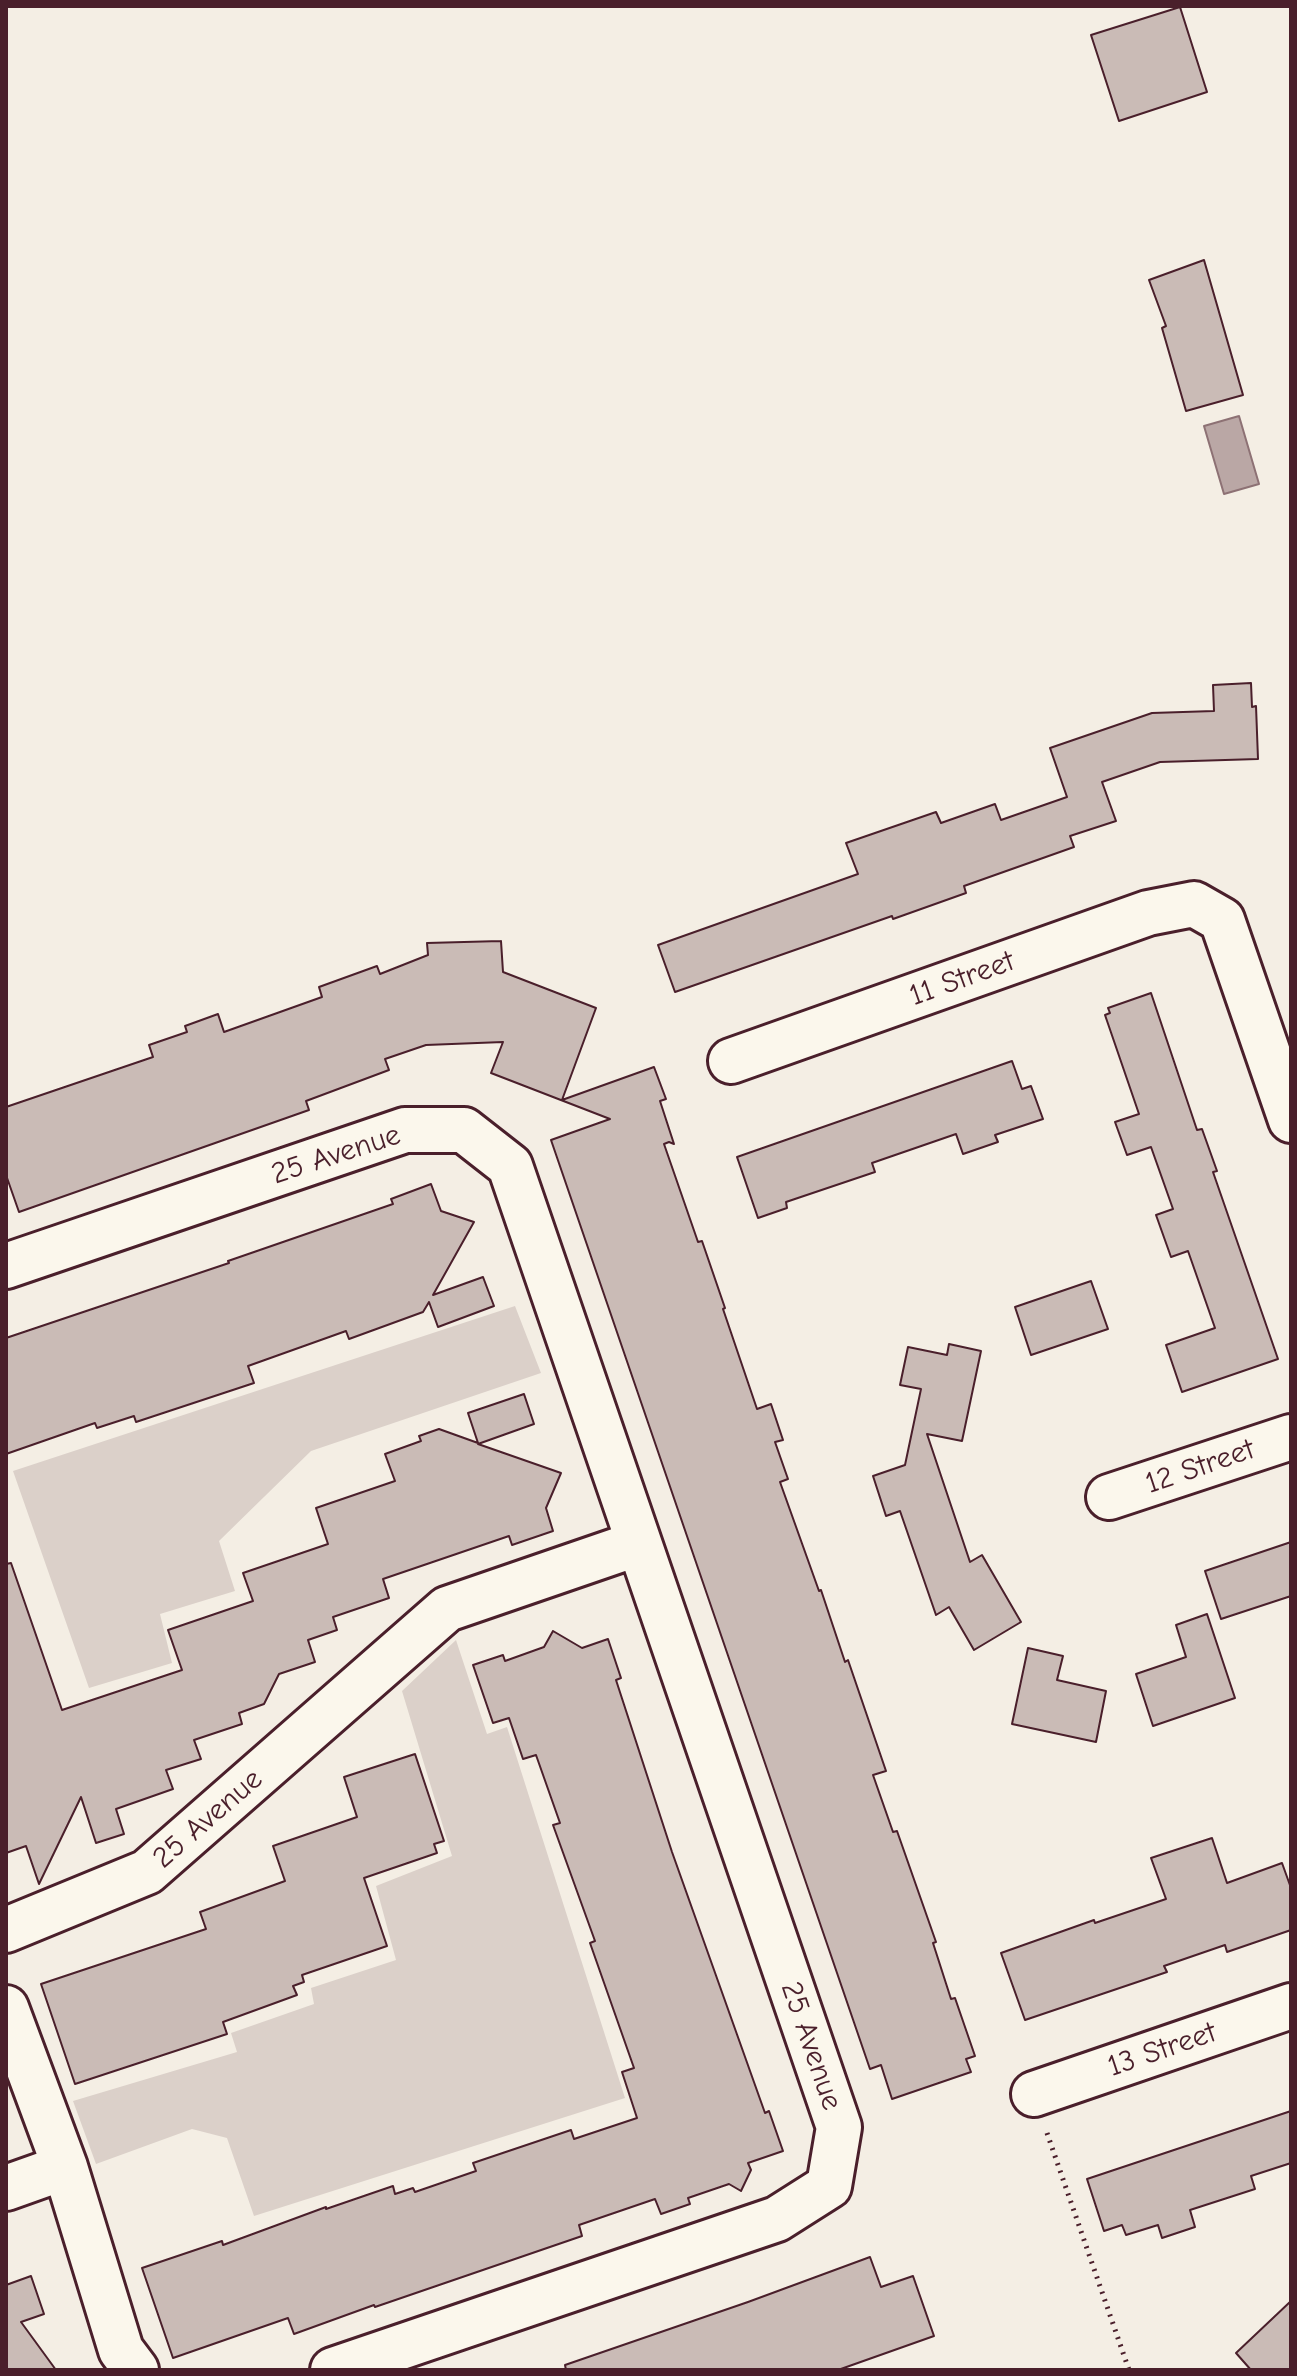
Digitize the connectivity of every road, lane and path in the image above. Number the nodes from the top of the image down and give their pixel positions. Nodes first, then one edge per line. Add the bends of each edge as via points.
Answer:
1 (731, 1061) dead end
2 (1291, 1120) edge
3 (6, 1266) edge
4 (1291, 1437) edge
5 (1109, 1497) dead end
6 (639, 1543) junction
7 (6, 1930) edge
8 (1291, 2006) edge
9 (6, 2008) edge
10 (1034, 2094) joint
11 (65, 2167) junction
12 (6, 2188) edge
13 (136, 2370) edge
14 (333, 2370) edge
15 (1129, 2370) edge

1 - 2 street, 11 Street via 1148,913 1194,904 1222,920
3 - 6 street, 25 Avenue via 405,1130 464,1130 510,1166
4 - 5 street, 12 Street
6 - 7 street, 25 Avenue via 447,1609 147,1872
6 - 14 street, 25 Avenue via 839,2127 829,2186 777,2219
8 - 10 street, 13 Street
9 - 11 street
10 - 15 path
11 - 12 street
11 - 13 street via 121,2350

